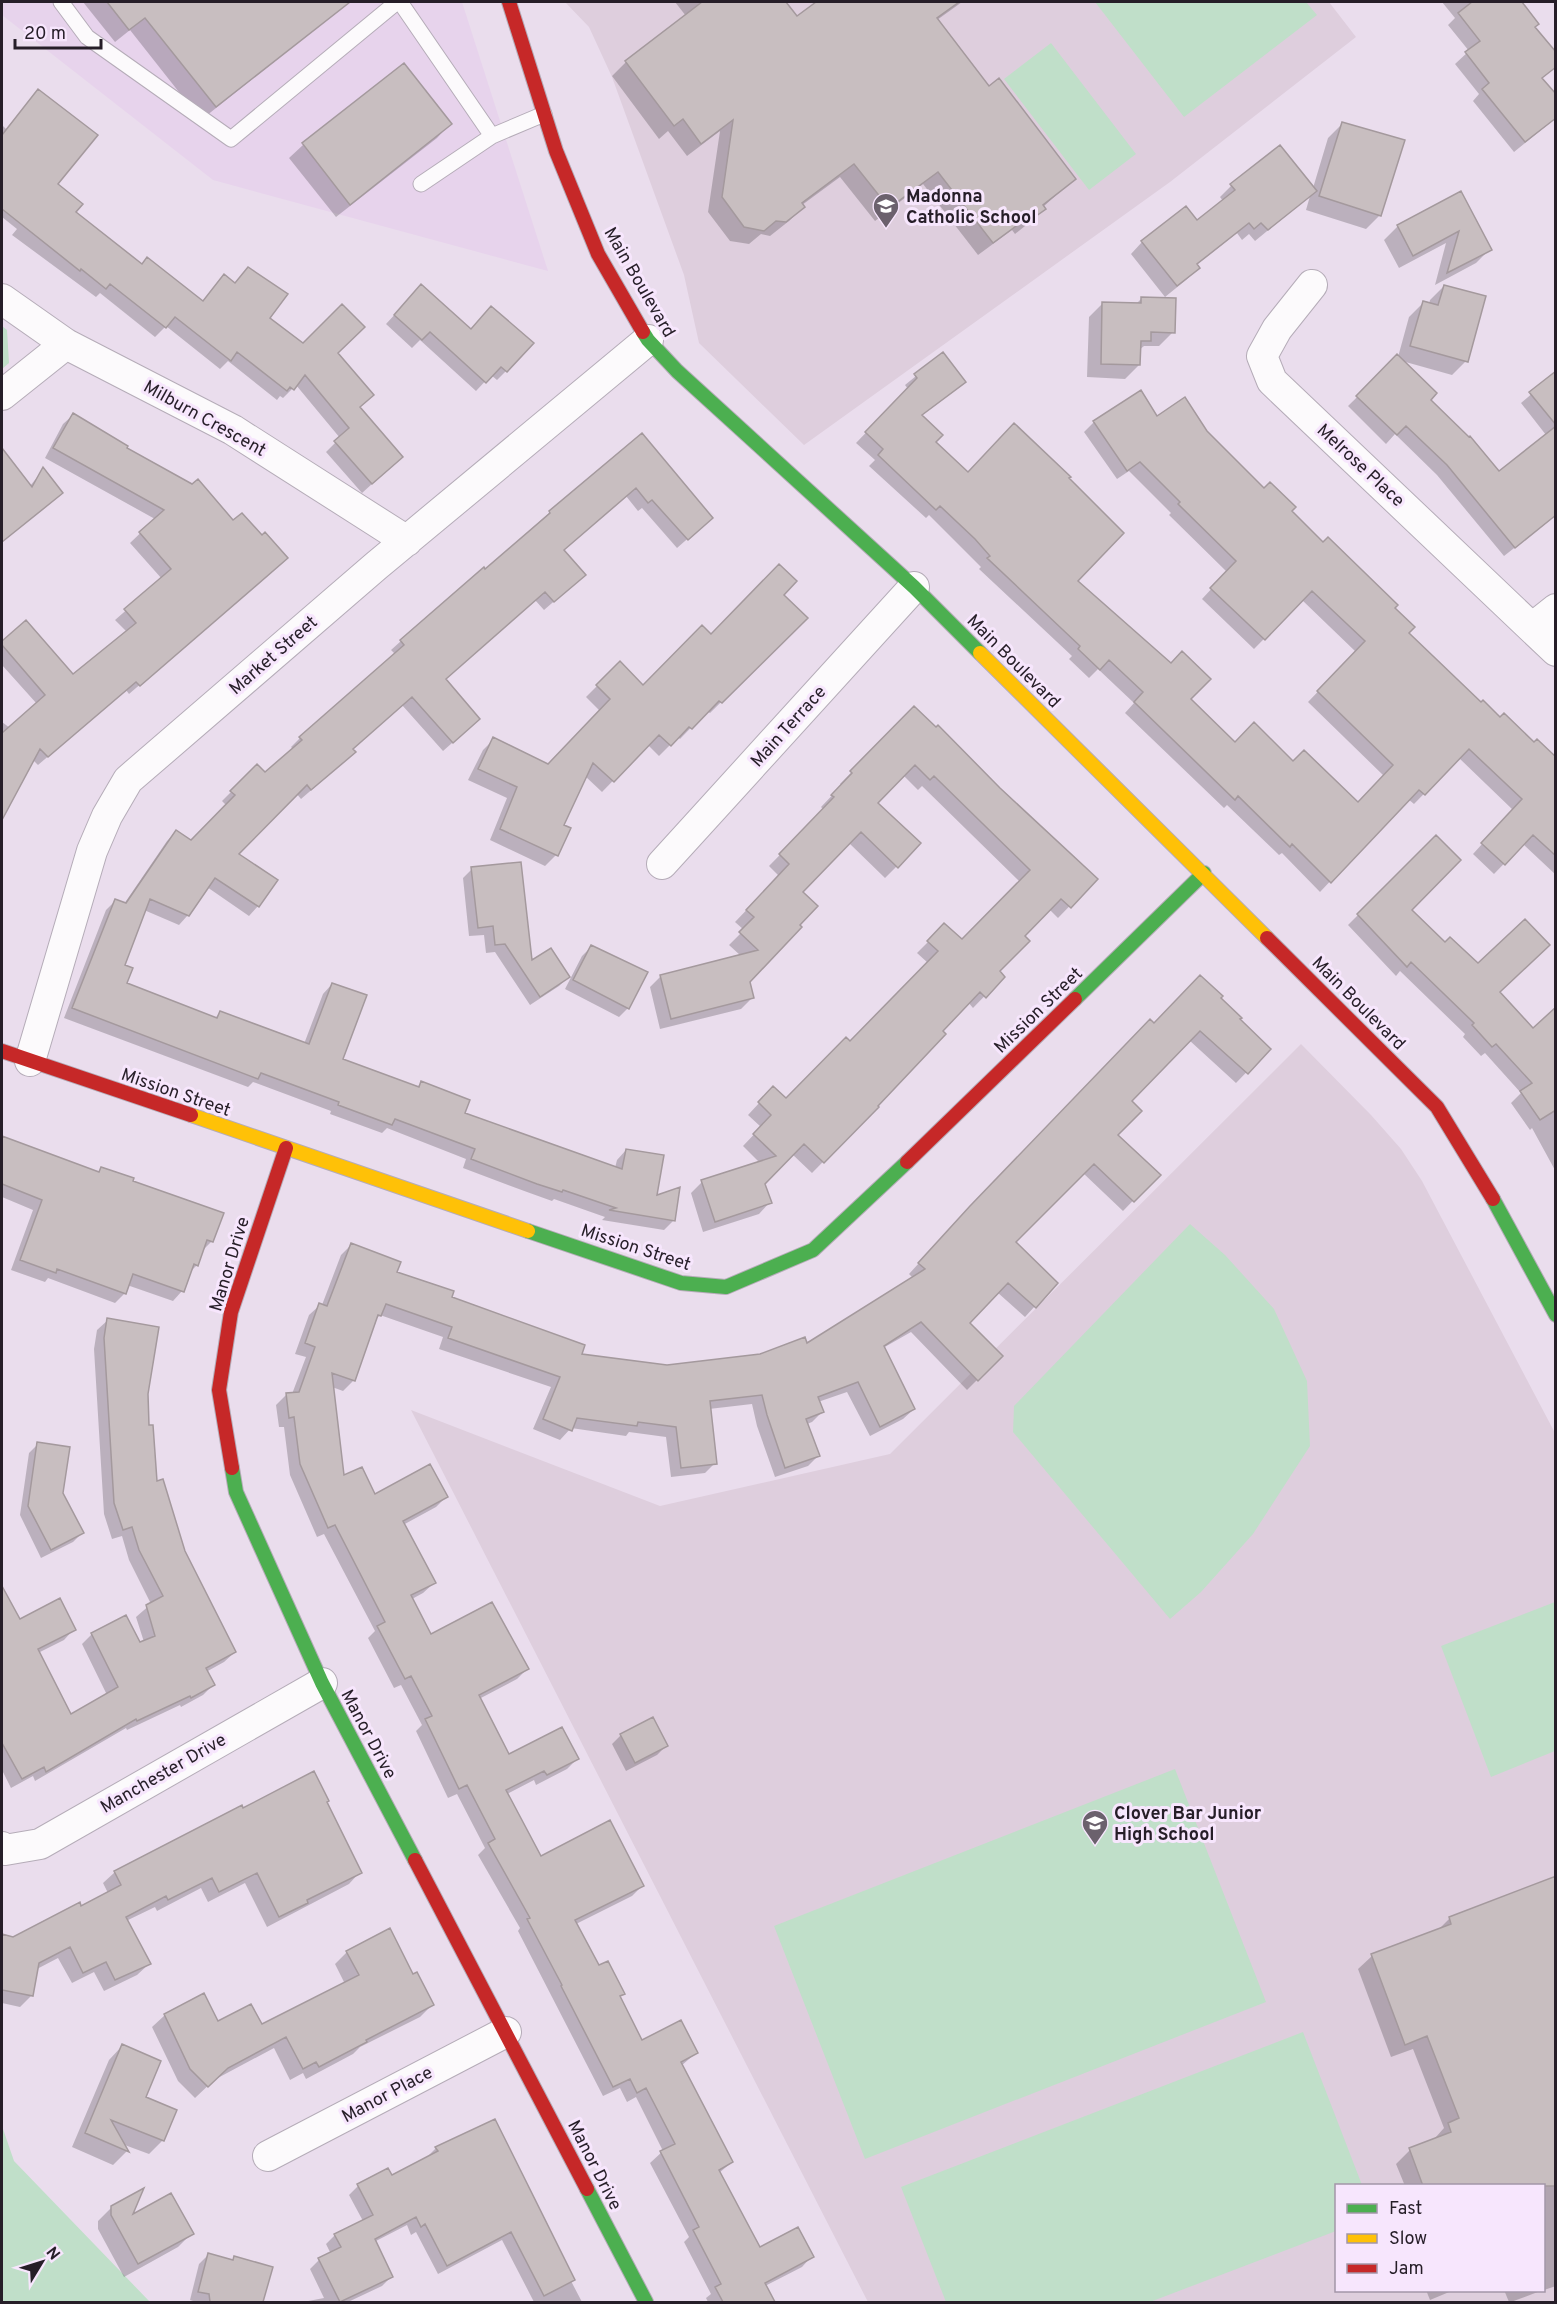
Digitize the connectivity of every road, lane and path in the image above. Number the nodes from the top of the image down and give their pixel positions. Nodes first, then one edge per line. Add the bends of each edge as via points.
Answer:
1 (61, 2) edge
2 (398, 2) edge
3 (509, 2) edge
4 (544, 114) junction
5 (492, 136) junction
6 (421, 183) dead end
7 (1312, 285) dead end
8 (2, 299) edge
9 (648, 340) junction
10 (66, 344) junction
11 (2, 396) edge
12 (407, 541) junction
13 (914, 587) junction
14 (1556, 609) edge
15 (1532, 627) junction
16 (1556, 651) edge
17 (662, 864) dead end
18 (1204, 873) junction
19 (2, 1051) edge
20 (30, 1061) junction
21 (286, 1148) junction
22 (1556, 1315) edge
23 (322, 1683) junction
24 (2, 1847) edge
25 (506, 2032) junction
26 (268, 2156) dead end
27 (646, 2302) edge

1 - 2 lane via 87,37 231,139
2 - 5 lane
3 - 4 street, Main Boulevard
4 - 5 lane
4 - 9 street, Main Boulevard via 598,254
5 - 6 lane
7 - 15 street, Melrose Place via 1277,329 1262,356 1272,381
8 - 10 street, Milburn Crescent
9 - 12 street, Market Street
9 - 13 street, Main Boulevard
10 - 11 street
10 - 12 street, Milburn Crescent via 233,430
12 - 20 street, Market Street via 128,780 106,816 92,851
13 - 17 street, Main Terrace
13 - 18 street, Main Boulevard
14 - 15 street
15 - 16 street
18 - 21 street, Mission Street via 813,1250 726,1287 681,1283
18 - 22 street, Main Boulevard via 1437,1107 1509,1226
19 - 20 street, Mission Street
20 - 21 street, Mission Street
21 - 23 street, Manor Drive via 231,1312 219,1389 236,1492
23 - 24 street, Manchester Drive via 40,1844 5,1850
23 - 25 street, Manor Drive
25 - 26 street, Manor Place
25 - 27 street, Manor Drive

